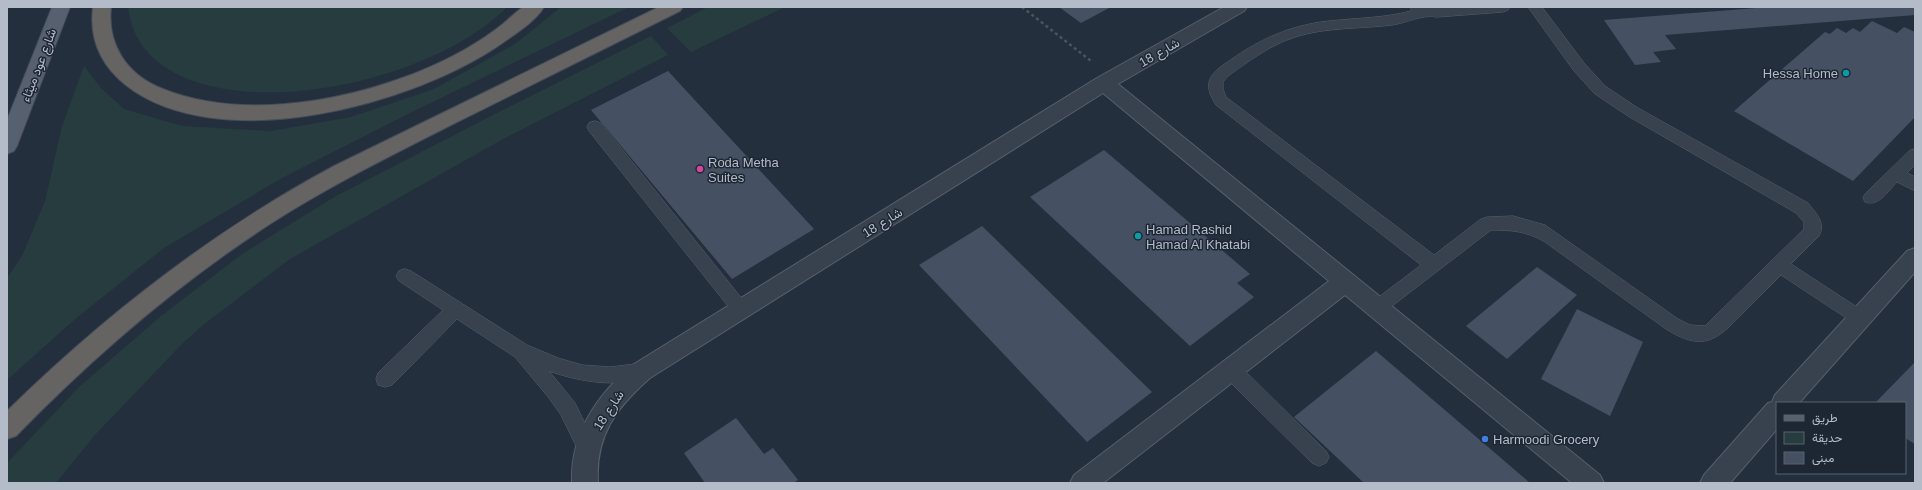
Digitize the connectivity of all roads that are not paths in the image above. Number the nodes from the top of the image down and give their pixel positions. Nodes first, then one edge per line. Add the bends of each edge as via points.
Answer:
1 (60, 7) edge
2 (102, 7) edge
3 (535, 7) edge
4 (674, 7) edge
5 (1238, 7) edge
6 (1411, 7) edge
7 (1503, 7) edge
8 (1535, 7) edge
9 (1427, 11) junction
10 (1104, 83) junction
11 (595, 127) dead end
12 (7, 146) edge
13 (1915, 155) edge
14 (1896, 174) junction
15 (1915, 185) edge
16 (1871, 198) dead end
17 (1915, 257) edge
18 (1433, 264) junction
19 (1779, 265) junction
20 (405, 276) dead end
21 (1345, 282) junction
22 (1377, 308) junction
23 (455, 309) junction
24 (741, 310) junction
25 (1860, 318) junction
26 (521, 351) junction
27 (1230, 370) junction
28 (642, 371) junction
29 (385, 379) dead end
30 (1785, 402) edge
31 (1776, 412) edge
32 (7, 428) edge
33 (587, 448) junction
34 (1319, 457) dead end
35 (585, 483) edge
36 (1083, 483) edge
37 (1591, 483) edge
38 (1712, 483) edge

1 - 12 main road, شارع عود ميثاء
2 - 3 highway via 101,25 108,53 116,66 142,88 162,97 211,110 270,112 301,110 345,102 425,77 496,39
4 - 32 highway via 387,148 259,220 183,273 125,318 35,399
5 - 10 street, شارع 18
6 - 9 lane
7 - 9 lane
8 - 19 lane via 1578,68 1600,90 1808,214 1812,220 1813,230
9 - 18 lane via 1400,18 1318,27 1281,36 1223,72 1214,85 1221,101
10 - 21 street
10 - 24 street, شارع 18
11 - 24 lane
13 - 14 lane
14 - 15 lane
14 - 16 lane
17 - 25 street
18 - 19 lane via 1487,224 1512,222 1539,230 1551,237 1681,330 1692,334 1710,333
18 - 22 lane
19 - 25 lane
20 - 23 lane
21 - 22 street
21 - 27 street
22 - 37 street
23 - 26 lane
23 - 29 lane
24 - 28 street, شارع 18
25 - 30 street
26 - 28 lane via 582,373 611,375
26 - 33 lane via 568,409
27 - 34 lane
27 - 36 street
28 - 33 street, شارع 18 via 612,398 597,422
31 - 38 street
33 - 35 street, شارع 18

